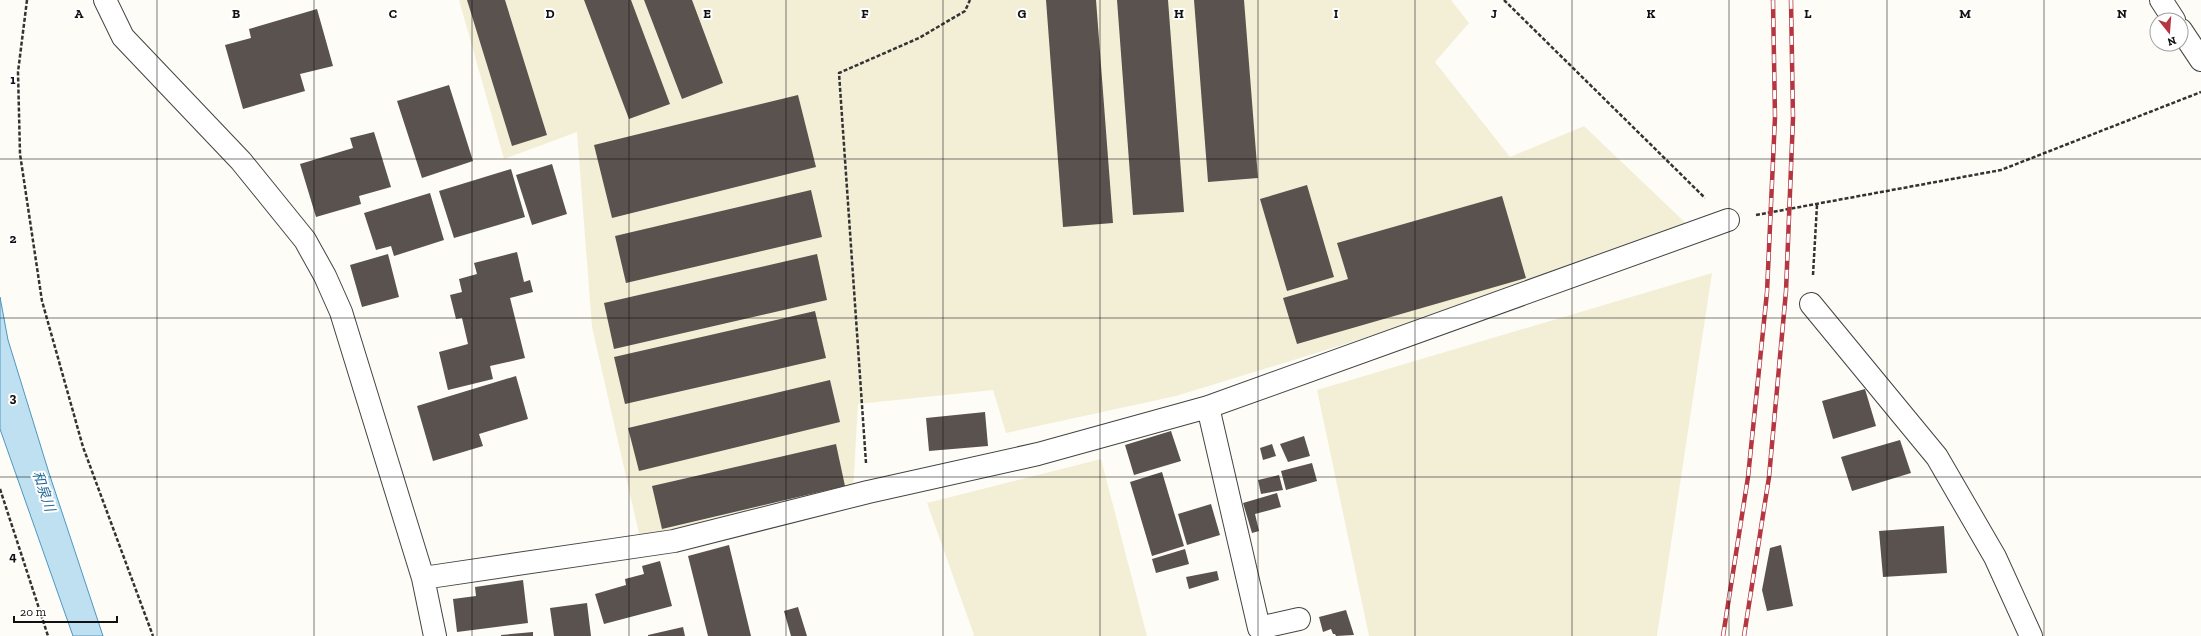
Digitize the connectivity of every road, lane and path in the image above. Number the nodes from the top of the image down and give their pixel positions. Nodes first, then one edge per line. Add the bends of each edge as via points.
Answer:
1 (27, 0) edge
2 (105, 0) edge
3 (970, 0) edge
4 (1504, 0) edge
5 (2161, 0) edge
6 (2169, 12) edge
7 (2189, 42) edge
8 (2201, 60) edge
9 (2201, 92) edge
10 (1817, 205) junction
11 (1728, 220) junction
12 (1811, 304) joint
13 (1208, 407) junction
14 (0, 489) edge
15 (868, 492) junction
16 (422, 578) junction
17 (1298, 619) dead end
18 (48, 636) edge
19 (152, 636) edge
20 (434, 636) edge
21 (2031, 636) edge

1 - 19 path via 18,72 20,154 42,301 83,447
2 - 16 street via 123,37 241,162 304,240 325,276 341,312
3 - 15 path via 965,11 919,38 839,73
4 - 11 path
5 - 6 street
7 - 8 street
9 - 10 path via 2001,170
10 - 11 path
10 - 12 path
11 - 13 street
12 - 21 street via 1937,457 1996,557
13 - 15 street via 1038,454
13 - 17 street via 1259,628
14 - 18 path
15 - 16 street via 674,541
16 - 20 street

